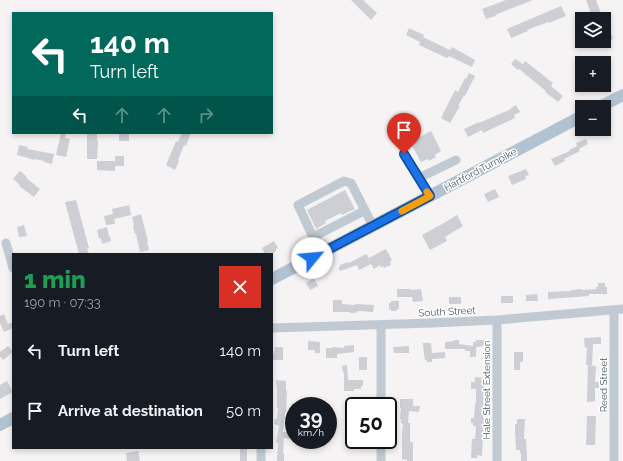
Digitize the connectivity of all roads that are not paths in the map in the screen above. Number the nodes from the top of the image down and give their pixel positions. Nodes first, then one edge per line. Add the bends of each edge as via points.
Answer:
1 (623, 94) edge
2 (611, 100) edge
3 (575, 120) edge
4 (404, 154) dead end
5 (456, 160) dead end
6 (419, 178) junction
7 (430, 196) junction
8 (364, 211) junction
9 (373, 226) junction
10 (6, 243) dead end
11 (12, 264) edge
12 (273, 278) edge
13 (619, 309) edge
14 (497, 320) junction
15 (381, 325) junction
16 (273, 328) edge
17 (381, 397) edge
18 (12, 419) edge
19 (0, 425) edge
20 (261, 449) edge
21 (381, 449) edge
22 (261, 461) edge
23 (381, 461) edge
24 (497, 461) edge
25 (614, 461) edge

1 - 2 main road
3 - 7 main road, Hartford Turnpike
4 - 6 street
5 - 6 street
6 - 7 street
7 - 9 main road, Hartford Turnpike
8 - 8 street via 351,183 344,181 298,205 313,237
8 - 9 street
9 - 12 main road, Hartford Turnpike
10 - 11 street
13 - 14 street, South Street
13 - 25 street, Reed Street
14 - 15 street, South Street
14 - 24 street, Hale Street Extension
15 - 16 street, South Street
15 - 17 street
18 - 19 main road
20 - 22 street
21 - 23 street

